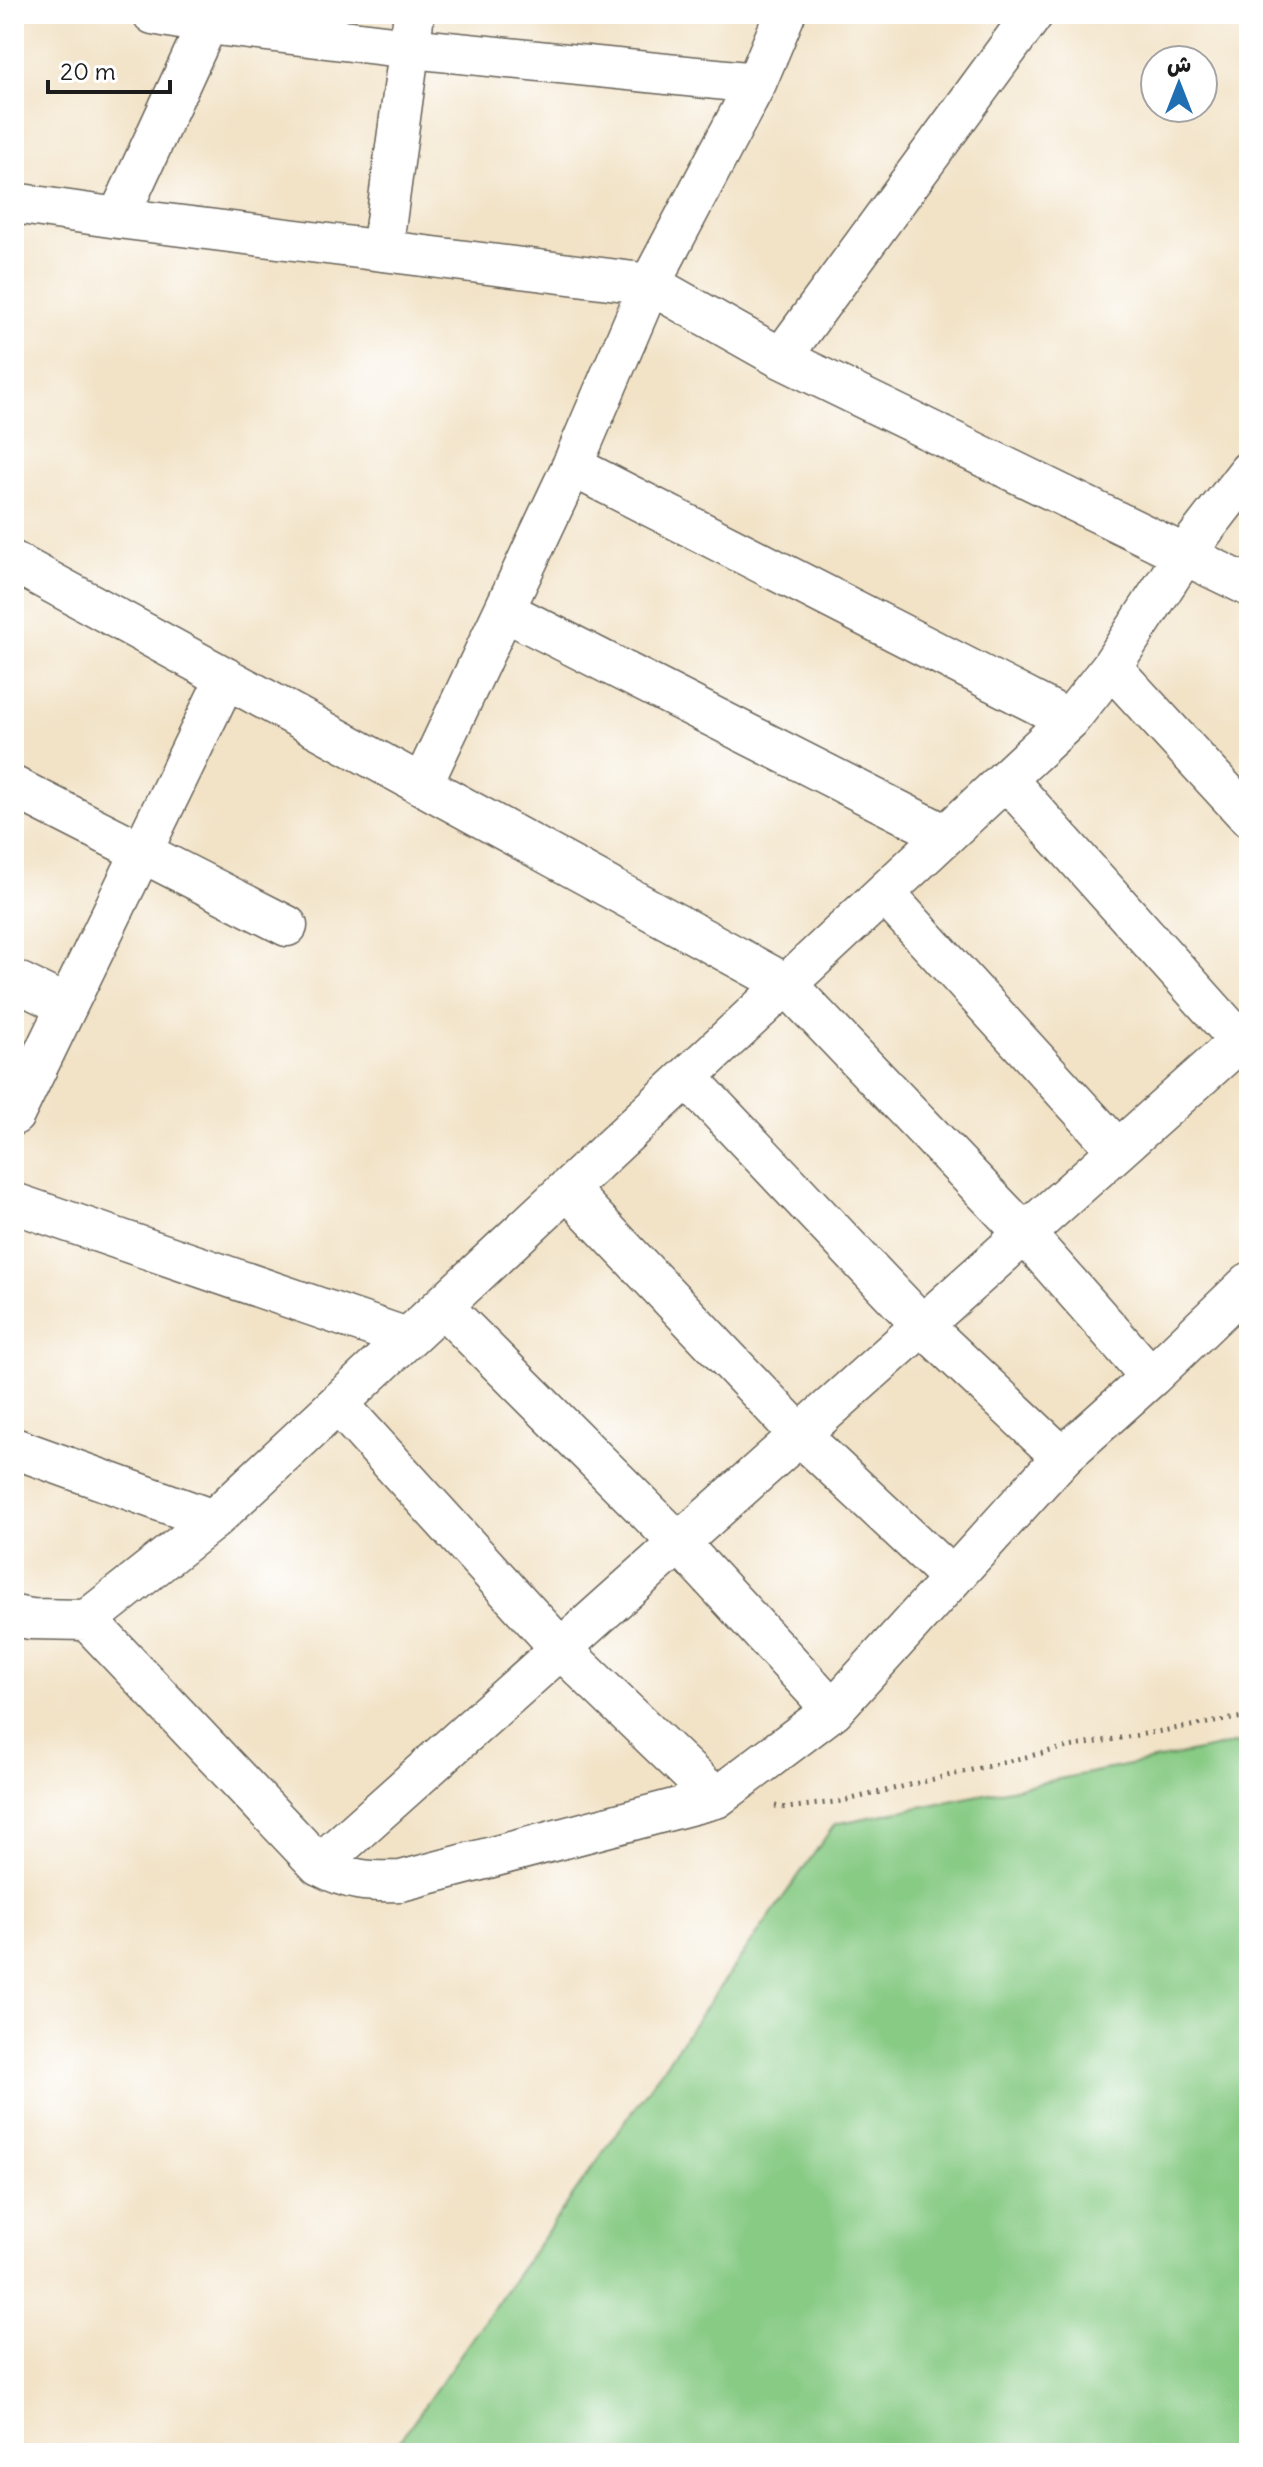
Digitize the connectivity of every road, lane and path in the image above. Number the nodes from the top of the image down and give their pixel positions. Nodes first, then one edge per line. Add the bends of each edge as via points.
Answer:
1 (153, 14) edge
2 (785, 14) edge
3 (210, 19) edge
4 (1018, 19) edge
5 (412, 31) edge
6 (756, 83) junction
7 (14, 203) edge
8 (118, 218) junction
9 (382, 251) junction
10 (650, 284) junction
11 (781, 358) junction
12 (572, 466) junction
13 (1249, 471) edge
14 (1185, 554) junction
15 (14, 562) edge
16 (1249, 586) edge
17 (505, 611) junction
18 (1111, 667) junction
19 (226, 678) junction
20 (1069, 720) junction
21 (1006, 779) junction
22 (422, 785) junction
23 (14, 787) edge
24 (1249, 817) edge
25 (946, 835) junction
26 (141, 852) junction
27 (884, 893) junction
28 (287, 926) dead end
29 (14, 980) edge
30 (786, 984) junction
31 (67, 1006) junction
32 (1245, 1037) edge
33 (687, 1077) junction
34 (14, 1115) edge
35 (1118, 1150) junction
36 (567, 1189) junction
37 (14, 1203) edge
38 (1025, 1234) junction
39 (1249, 1283) edge
40 (442, 1306) junction
41 (922, 1325) junction
42 (407, 1338) junction
43 (1151, 1377) junction
44 (338, 1404) junction
45 (800, 1435) junction
46 (14, 1448) edge
47 (1062, 1457) junction
48 (213, 1520) junction
49 (679, 1543) junction
50 (951, 1577) junction
51 (14, 1616) edge
52 (87, 1620) junction
53 (561, 1649) junction
54 (833, 1710) junction
55 (1249, 1716) edge
56 (716, 1798) junction
57 (319, 1865) junction

1 - 3 street
2 - 6 street
3 - 5 street
3 - 8 street
4 - 11 street
5 - 6 street
5 - 9 street
6 - 10 street
7 - 8 street
8 - 9 street
9 - 10 street
10 - 11 street
10 - 12 street
11 - 14 street
12 - 17 street
12 - 20 street
13 - 14 street
14 - 16 street
14 - 18 street
15 - 19 street
17 - 22 street
17 - 25 street
18 - 20 street
18 - 24 street
19 - 22 street
19 - 26 street
20 - 21 street
21 - 25 street
21 - 32 street
22 - 30 street
23 - 26 street
25 - 27 street
26 - 28 street
26 - 31 street
27 - 30 street
27 - 35 street
29 - 31 street
30 - 33 street
30 - 38 street
31 - 34 street
32 - 35 street
33 - 36 street
33 - 41 street
35 - 38 street
36 - 40 street
36 - 45 street
37 - 42 street
38 - 41 street
38 - 43 street
39 - 43 street
40 - 42 street
40 - 49 street
41 - 45 street
41 - 47 street
42 - 44 street
43 - 47 street
44 - 48 street
44 - 53 street
45 - 49 street
45 - 50 street
46 - 48 street
47 - 50 street
48 - 52 street
49 - 53 street
49 - 54 street
50 - 54 street
51 - 52 street
52 - 57 street
53 - 56 street
53 - 57 street
54 - 56 street
55 - 56 path via 1063,1748 843,1801 786,1808
56 - 57 street via 401,1881 342,1877

